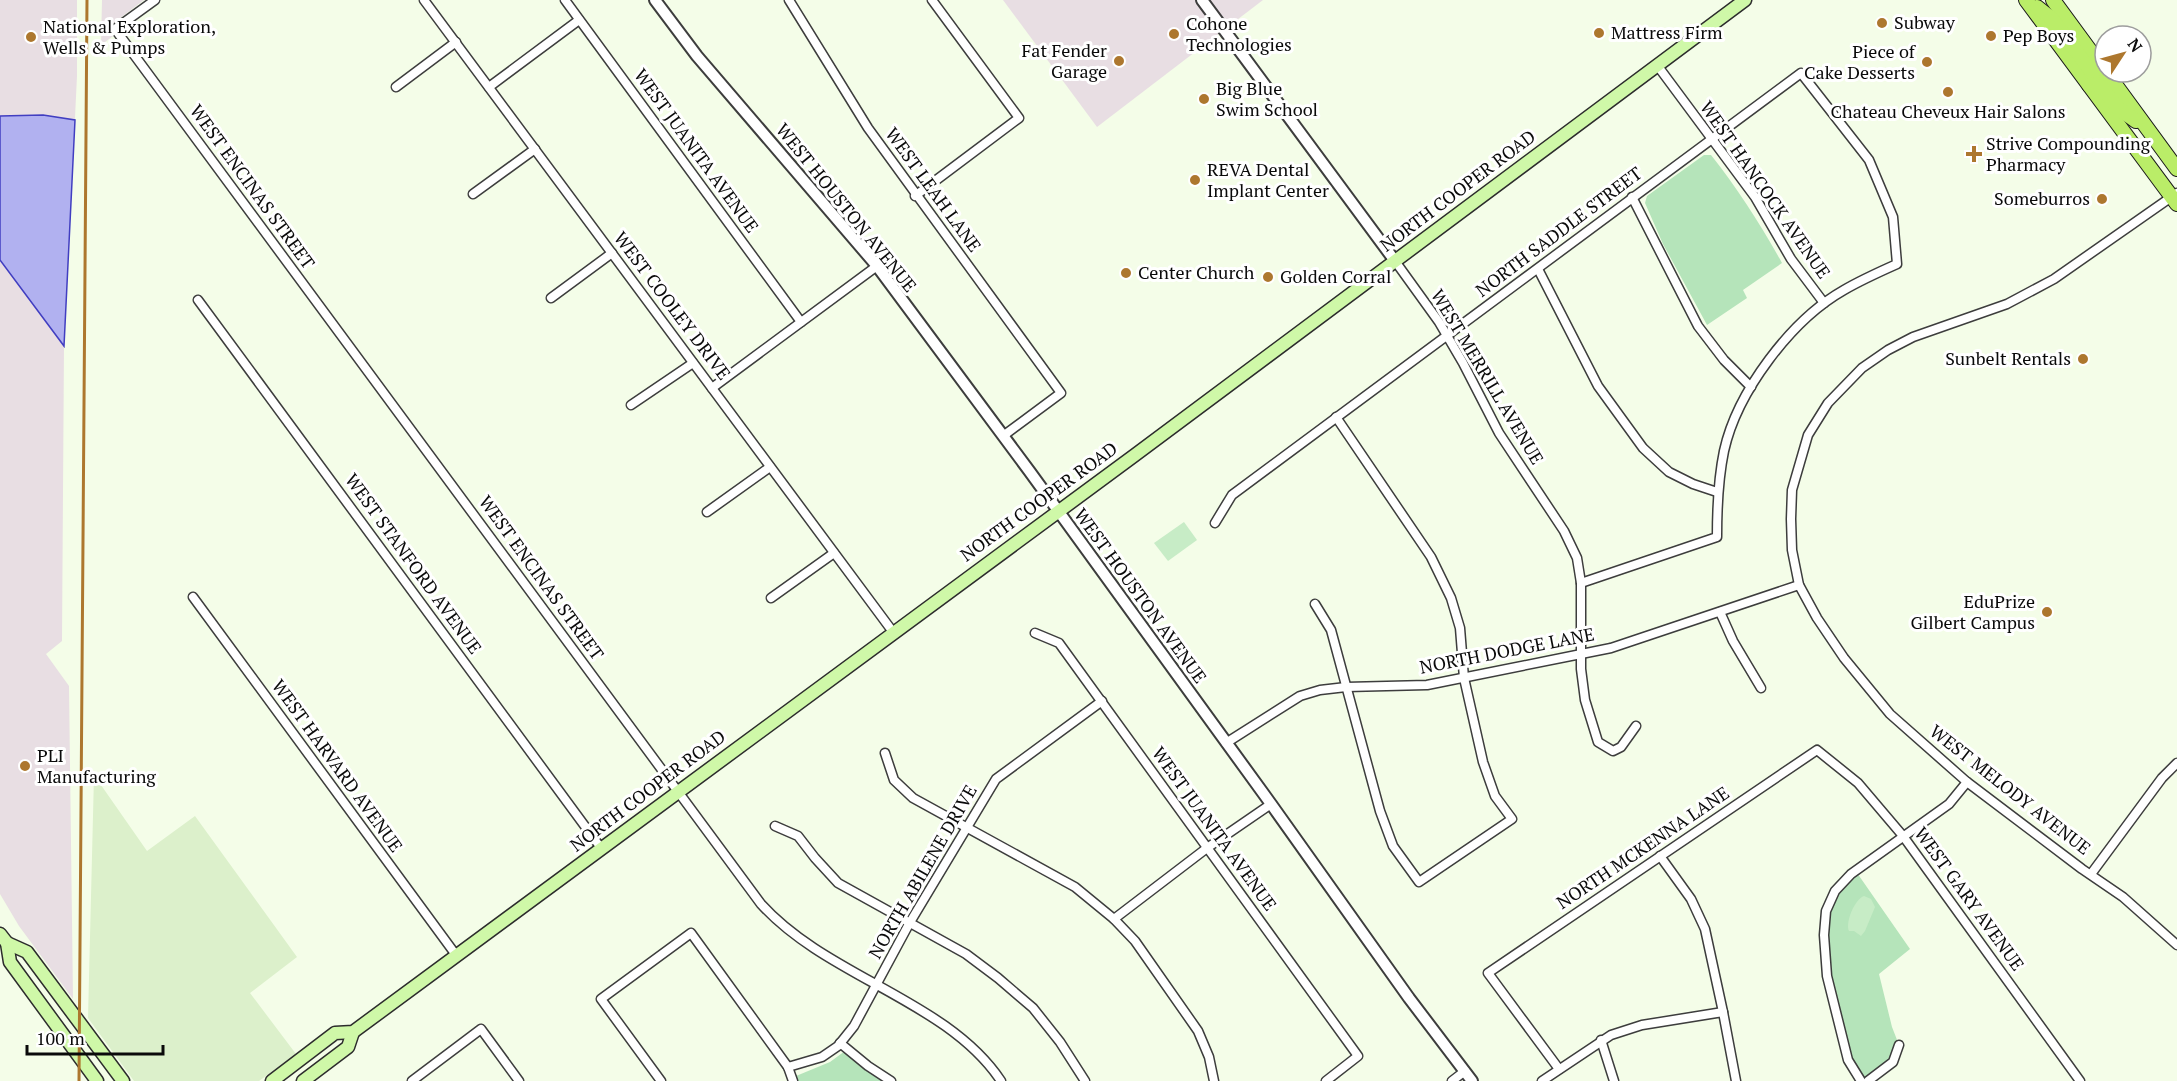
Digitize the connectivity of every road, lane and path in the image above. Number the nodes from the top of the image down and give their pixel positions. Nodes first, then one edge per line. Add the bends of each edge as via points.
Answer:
1 (155, 0) edge
2 (424, 0) edge
3 (565, 0) edge
4 (655, 0) edge
5 (789, 0) edge
6 (932, 0) edge
7 (1202, 0) edge
8 (1745, 0) edge
9 (2027, 0) edge
10 (2053, 0) edge
11 (579, 20) junction
12 (456, 42) junction
13 (2093, 54) edge
14 (1657, 65) junction
15 (2093, 73) edge
16 (2115, 84) edge
17 (2089, 85) junction
18 (396, 87) dead end
19 (489, 87) junction
20 (2148, 129) junction
21 (1710, 139) junction
22 (535, 149) junction
23 (2177, 170) edge
24 (473, 194) dead end
25 (915, 196) junction
26 (1632, 196) junction
27 (2175, 198) edge
28 (612, 253) junction
29 (1395, 261) junction
30 (876, 267) junction
31 (1538, 269) junction
32 (551, 298) dead end
33 (198, 300) dead end
34 (1824, 303) junction
35 (801, 322) junction
36 (1448, 336) junction
37 (693, 363) junction
38 (1751, 387) junction
39 (712, 388) junction
40 (631, 405) dead end
41 (1336, 417) junction
42 (1003, 436) junction
43 (770, 467) junction
44 (1717, 492) junction
45 (1058, 511) junction
46 (707, 512) dead end
47 (1215, 523) dead end
48 (834, 553) junction
49 (1581, 583) junction
50 (1799, 585) junction
51 (193, 597) dead end
52 (771, 598) dead end
53 (1315, 604) dead end
54 (1720, 612) junction
55 (893, 632) junction
56 (1035, 633) dead end
57 (1581, 655) junction
58 (1464, 678) junction
59 (1346, 687) junction
60 (1761, 688) dead end
61 (1102, 701) junction
62 (1636, 726) dead end
63 (1226, 743) junction
64 (1817, 750) joint
65 (885, 753) dead end
66 (2177, 763) edge
67 (1967, 782) junction
68 (678, 791) junction
69 (1271, 804) junction
70 (775, 826) dead end
71 (966, 828) junction
72 (1903, 836) junction
73 (602, 848) junction
74 (1207, 849) junction
75 (1660, 856) junction
76 (2091, 874) junction
77 (1114, 919) junction
78 (909, 924) junction
79 (3, 938) edge
80 (2177, 945) edge
81 (456, 956) junction
82 (876, 986) junction
83 (1723, 1012) junction
84 (353, 1032) junction
85 (1601, 1040) junction
86 (840, 1043) junction
87 (1899, 1045) dead end
88 (788, 1067) junction
89 (1559, 1069) junction
90 (1465, 1071) junction
91 (97, 1081) edge
92 (123, 1081) edge
93 (272, 1081) edge
94 (303, 1081) edge
95 (412, 1081) edge
96 (519, 1081) edge
97 (661, 1081) edge
98 (793, 1081) edge
99 (891, 1081) edge
100 (1001, 1081) edge
101 (1084, 1081) edge
102 (1214, 1081) edge
103 (1326, 1081) edge
104 (1452, 1081) edge
105 (1472, 1081) edge
106 (1542, 1081) edge
107 (1614, 1081) edge
108 (1736, 1081) edge
109 (1861, 1081) edge
110 (1868, 1081) edge
111 (2079, 1081) edge

1 - 68 street, WEST ENCINAS STREET via 115,29
2 - 12 street, WEST COOLEY DRIVE
3 - 11 street, WEST JUANITA AVENUE
4 - 30 street, WEST HOUSTON AVENUE via 697,56
5 - 25 street, WEST LEAH LANE
6 - 25 street via 1019,118
7 - 29 street, WEST MERRILL AVENUE
8 - 14 main road, NORTH COOPER ROAD
9 - 15 main road via 2052,19
9 - 17 main road
10 - 13 main road
11 - 19 street
11 - 35 street, WEST JUANITA AVENUE
12 - 18 street
12 - 19 street, WEST COOLEY DRIVE
14 - 21 street, WEST HANCOCK AVENUE
14 - 29 main road, NORTH COOPER ROAD
16 - 20 main road
17 - 20 main road via 2099,84 2118,108
17 - 27 main road
19 - 22 street, WEST COOLEY DRIVE
20 - 23 main road
21 - 26 street, NORTH SADDLE STREET
21 - 34 street, WEST HANCOCK AVENUE via 1755,198 1791,259
21 - 34 street, NORTH SADDLE STREET via 1801,73 1869,160 1893,217 1897,264
22 - 24 street
22 - 28 street, WEST COOLEY DRIVE
25 - 42 street, WEST LEAH LANE via 1061,393
26 - 31 street, NORTH SADDLE STREET
26 - 38 street via 1698,327
27 - 50 street, WEST MELODY AVENUE via 2054,279 2007,304 1913,337 1862,368 1843,386 1808,435 1792,490 1792,550
28 - 32 street
28 - 37 street, WEST COOLEY DRIVE
29 - 36 street, WEST MERRILL AVENUE
29 - 45 main road, NORTH COOPER ROAD
30 - 35 street
30 - 42 street, WEST HOUSTON AVENUE
31 - 36 street, NORTH SADDLE STREET
31 - 44 street via 1598,386 1643,448 1669,472
33 - 73 street, WEST STANFORD AVENUE
34 - 38 street via 1785,339
35 - 39 street
36 - 41 street, NORTH SADDLE STREET
36 - 49 street, WEST MERRILL AVENUE via 1499,433 1564,531 1576,558
37 - 39 street, WEST COOLEY DRIVE
37 - 40 street
38 - 44 street via 1725,449
39 - 43 street, WEST COOLEY DRIVE
41 - 47 street, NORTH SADDLE STREET via 1232,495
41 - 58 street via 1431,557 1451,598 1460,628
42 - 45 street, WEST HOUSTON AVENUE
43 - 46 street
43 - 48 street, WEST COOLEY DRIVE
44 - 49 street via 1717,537
45 - 55 main road, NORTH COOPER ROAD
45 - 63 street, WEST HOUSTON AVENUE
48 - 52 street
48 - 55 street, WEST COOLEY DRIVE
49 - 57 street, WEST MERRILL AVENUE
50 - 54 street, NORTH DODGE LANE
50 - 67 street, WEST MELODY AVENUE via 1844,658 1890,714
51 - 81 street, WEST HARVARD AVENUE
53 - 59 street via 1330,630
54 - 57 street, NORTH DODGE LANE
54 - 60 street
55 - 68 main road, NORTH COOPER ROAD
56 - 61 street, WEST JUANITA AVENUE via 1059,643
57 - 58 street, NORTH DODGE LANE
57 - 62 street, WEST MERRILL AVENUE via 1586,700 1598,742 1613,751 1621,747
58 - 59 street, NORTH DODGE LANE via 1427,685
58 - 59 street via 1483,762 1495,796 1512,819 1419,882 1393,846
59 - 63 street, NORTH DODGE LANE via 1300,696
61 - 71 street, NORTH ABILENE DRIVE via 996,779
61 - 74 street, WEST JUANITA AVENUE
63 - 69 street, WEST HOUSTON AVENUE
64 - 72 street, WEST GARY AVENUE via 1858,783
64 - 75 street, NORTH MCKENNA LANE
65 - 71 street via 894,780 913,798
66 - 76 street
67 - 72 street via 1949,804
67 - 76 street, WEST MELODY AVENUE
68 - 73 main road, NORTH COOPER ROAD
68 - 82 street, WEST ENCINAS STREET via 775,920
69 - 74 street
69 - 90 street, WEST HOUSTON AVENUE
70 - 78 street via 798,836 838,883
71 - 77 street via 1075,887
71 - 78 street, NORTH ABILENE DRIVE
72 - 109 street via 1851,874 1835,891 1826,911 1827,976 1848,1059
72 - 111 street, WEST GARY AVENUE
73 - 81 main road, NORTH COOPER ROAD
74 - 77 street
74 - 103 street, WEST JUANITA AVENUE via 1358,1056
75 - 83 street via 1691,899 1704,929
75 - 89 street, NORTH MCKENNA LANE via 1488,973
76 - 80 street, WEST MELODY AVENUE
77 - 102 street via 1198,1031
78 - 82 street, NORTH ABILENE DRIVE
78 - 101 street via 966,954 1033,1008
79 - 91 main road via 10,962
79 - 92 main road via 27,952
81 - 84 main road, NORTH COOPER ROAD
82 - 86 street, NORTH ABILENE DRIVE
82 - 100 street, WEST ENCINAS STREET via 932,1017 957,1036
83 - 85 street via 1642,1025
83 - 108 street
84 - 93 main road, NORTH COOPER ROAD via 335,1033
84 - 94 main road, NORTH COOPER ROAD via 348,1047
85 - 89 street
85 - 107 street
86 - 88 street, NORTH ABILENE DRIVE via 822,1057
86 - 99 street
87 - 110 street via 1893,1062
88 - 97 street via 691,933 601,999
88 - 98 street
89 - 106 street
90 - 104 street
90 - 105 street, WEST HOUSTON AVENUE
95 - 96 street via 481,1029

